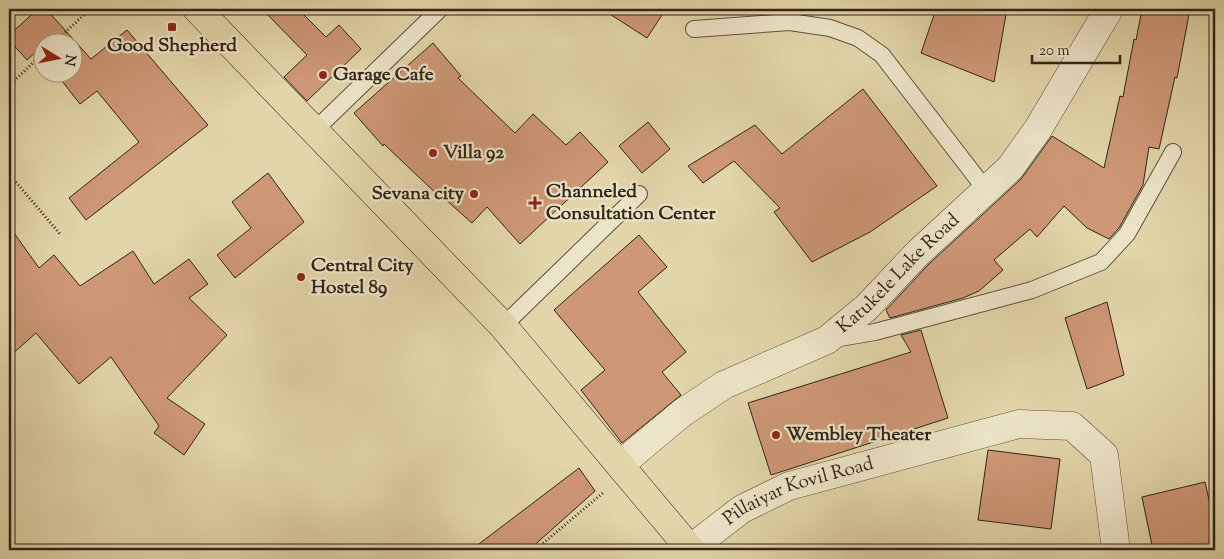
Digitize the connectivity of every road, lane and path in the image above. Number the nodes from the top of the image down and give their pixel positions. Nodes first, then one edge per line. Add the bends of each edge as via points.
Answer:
1 (90, 9) edge
2 (440, 9) edge
3 (1109, 9) edge
4 (207, 13) edge
5 (694, 29) dead end
6 (66, 32) edge
7 (32, 64) edge
8 (9, 86) edge
9 (315, 130) junction
10 (1174, 152) dead end
11 (9, 174) edge
12 (986, 190) junction
13 (639, 194) dead end
14 (60, 234) dead end
15 (503, 326) junction
16 (827, 340) junction
17 (624, 468) junction
18 (691, 549) edge
19 (535, 550) edge
20 (1116, 550) edge

1 - 6 path
2 - 9 lane
3 - 12 street, Katukele Lake Road via 1038,129 1010,168
4 - 9 highway
5 - 12 lane via 790,22 830,28 858,38 882,55
7 - 8 path
9 - 15 highway
10 - 16 lane via 1127,234 1101,262 1032,290 875,332
11 - 14 path
12 - 16 street, Katukele Lake Road via 918,253 867,307
13 - 15 lane
15 - 17 highway
16 - 17 street, Katukele Lake Road via 724,385 682,412
17 - 18 highway
17 - 19 path
18 - 20 street, Pillaiyar Kovil Road via 742,509 789,486 1019,424 1072,426 1104,455

